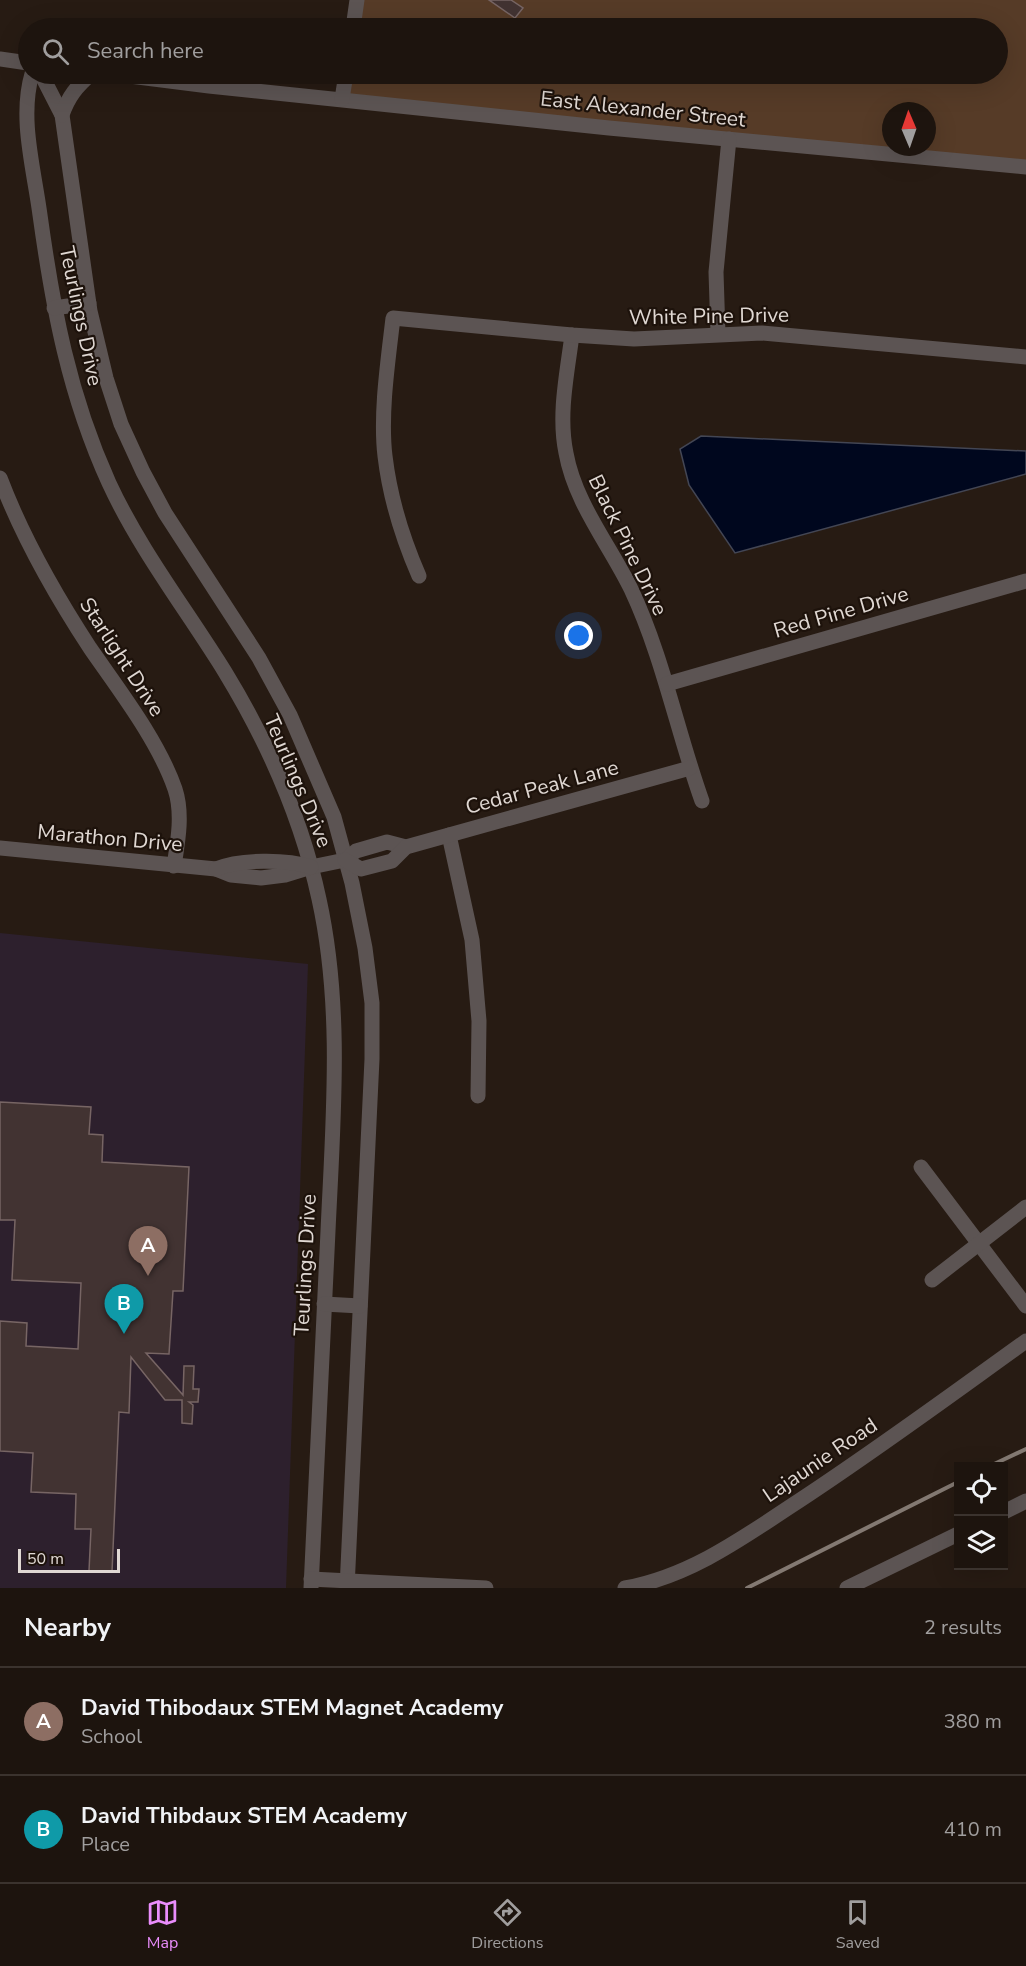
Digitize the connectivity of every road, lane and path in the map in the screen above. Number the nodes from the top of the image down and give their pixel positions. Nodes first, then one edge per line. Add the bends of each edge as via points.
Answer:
1 (357, 0) edge
2 (354, 18) edge
3 (0, 59) edge
4 (18, 62) edge
5 (29, 84) edge
6 (46, 84) edge
7 (79, 84) edge
8 (193, 84) edge
9 (344, 84) edge
10 (342, 99) junction
11 (62, 115) junction
12 (729, 139) junction
13 (1026, 167) edge
14 (89, 303) junction
15 (54, 308) junction
16 (718, 333) junction
17 (572, 335) junction
18 (1026, 357) edge
19 (0, 478) edge
20 (419, 576) dead end
21 (1026, 581) edge
22 (667, 684) junction
23 (690, 768) junction
24 (702, 801) dead end
25 (449, 835) junction
26 (0, 848) edge
27 (345, 860) junction
28 (174, 866) junction
29 (311, 867) junction
30 (478, 1096) dead end
31 (921, 1167) dead end
32 (1026, 1207) edge
33 (978, 1244) junction
34 (932, 1280) dead end
35 (324, 1305) junction
36 (360, 1306) junction
37 (1026, 1306) edge
38 (1026, 1341) edge
39 (1026, 1501) edge
40 (1008, 1510) edge
41 (954, 1535) edge
42 (311, 1584) edge
43 (347, 1585) edge
44 (486, 1588) edge
45 (625, 1588) edge
46 (848, 1588) edge

1 - 2 street
3 - 4 street
5 - 15 street, Teurlings Drive via 28,126
6 - 11 street, Teurlings Drive
7 - 11 street via 68,98
8 - 10 street, East Alexander Street
9 - 10 street
10 - 12 street, East Alexander Street
11 - 14 street, Teurlings Drive
12 - 13 street, East Alexander Street
12 - 16 street via 716,272
14 - 15 street
14 - 27 street, Teurlings Drive via 106,378 143,472 290,715 334,817
15 - 29 street, Teurlings Drive via 73,389 110,484 247,713 280,782
16 - 17 street, White Pine Drive via 633,339
16 - 18 street, White Pine Drive via 789,334
17 - 20 street, White Pine Drive via 393,318 384,454 404,543
17 - 22 street, Black Pine Drive via 564,398 566,454 582,499 631,590
19 - 28 street, Starlight Drive via 58,594 169,775 179,823
21 - 22 street, Red Pine Drive
22 - 23 street, Black Pine Drive
23 - 24 street, Black Pine Drive
23 - 25 street, Cedar Peak Lane
25 - 27 street, Cedar Peak Lane via 406,847 387,842 356,851
25 - 30 street via 472,940 479,1021
26 - 28 street, Marathon Drive
27 - 29 street, Cedar Peak Lane
27 - 36 street, Teurlings Drive via 365,948 372,1004
28 - 29 street, Marathon Drive via 261,878
29 - 35 street, Teurlings Drive via 329,954 335,1059
31 - 33 street
32 - 33 street
33 - 34 street
33 - 37 street
35 - 36 street
35 - 42 street, Teurlings Drive
36 - 43 street, Teurlings Drive
38 - 45 street, Lajaunie Road via 755,1530 667,1577
39 - 40 street
41 - 46 street
42 - 43 street
43 - 44 street

